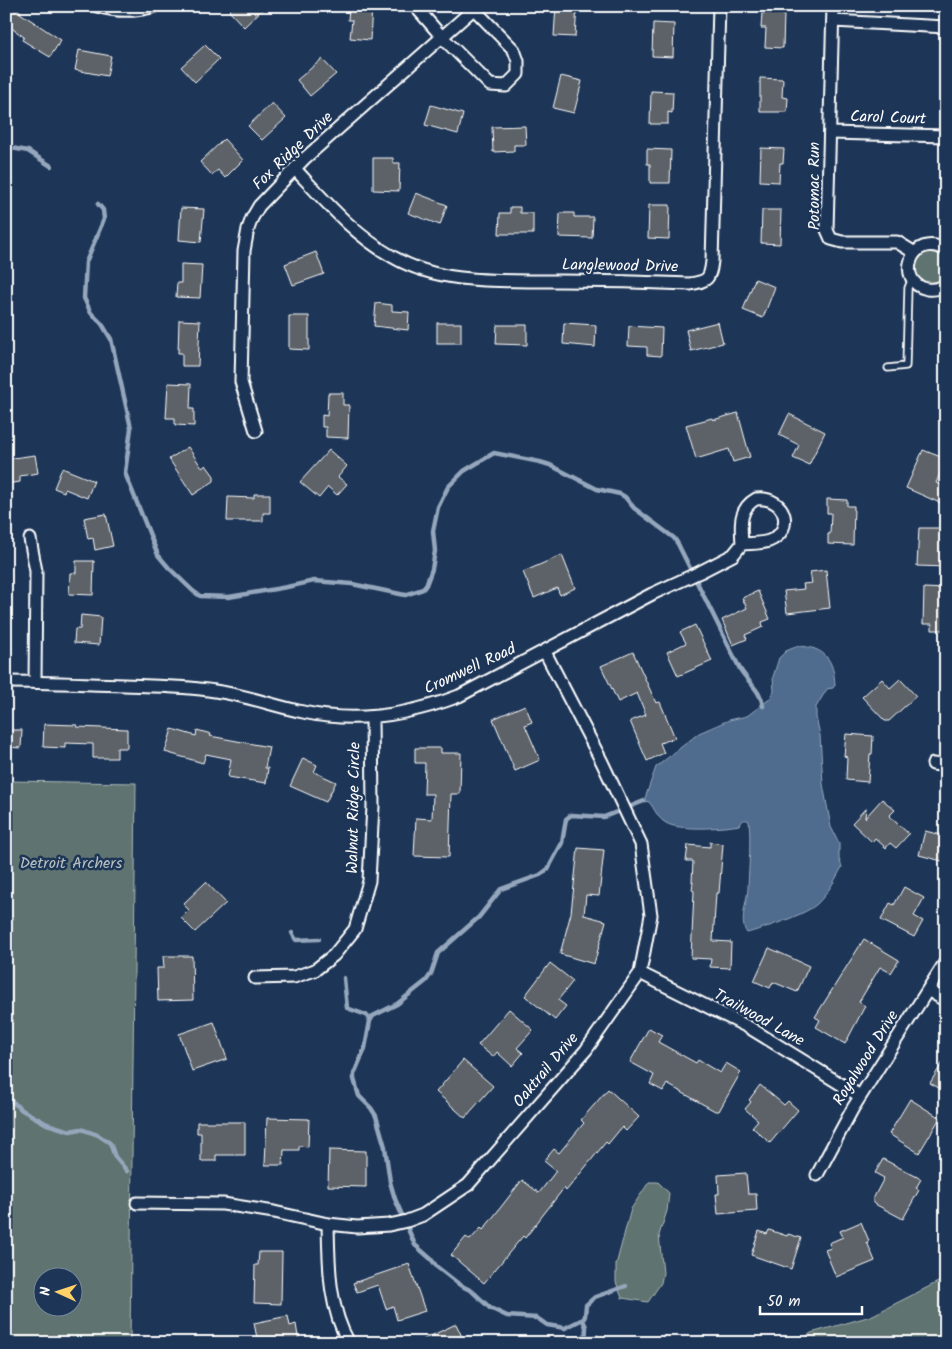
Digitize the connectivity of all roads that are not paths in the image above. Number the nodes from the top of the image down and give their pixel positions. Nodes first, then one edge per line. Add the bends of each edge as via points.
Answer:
1 (97, 6) edge
2 (155, 6) edge
3 (415, 6) edge
4 (719, 6) edge
5 (833, 6) edge
6 (476, 8) edge
7 (833, 21) junction
8 (946, 27) edge
9 (442, 37) junction
10 (830, 133) junction
11 (946, 136) edge
12 (295, 169) junction
13 (946, 250) edge
14 (915, 253) junction
15 (912, 278) junction
16 (946, 284) edge
17 (888, 368) dead end
18 (256, 431) dead end
19 (30, 539) dead end
20 (742, 544) junction
21 (545, 652) junction
22 (6, 682) edge
23 (35, 682) junction
24 (372, 718) junction
25 (933, 764) dead end
26 (946, 766) edge
27 (946, 961) edge
28 (640, 973) junction
29 (255, 978) dead end
30 (928, 990) junction
31 (946, 1001) edge
32 (860, 1096) junction
33 (817, 1175) dead end
34 (137, 1203) dead end
35 (328, 1224) junction
36 (349, 1343) edge

1 - 2 street via 122,11
3 - 9 street
4 - 12 street, Langlewood Drive via 712,261 711,274 702,282 466,280 426,271 372,244 349,226
5 - 7 street, Potomac Run
6 - 9 street, Fox Ridge Drive
6 - 9 street via 514,50 518,74 506,86 490,85
7 - 8 street
7 - 10 street, Potomac Run
9 - 12 street, Fox Ridge Drive
10 - 11 street, Carol Court
10 - 14 street, Potomac Run via 827,230 831,239 897,242
12 - 18 street, Fox Ridge Drive via 259,206 248,229 244,251 241,382
13 - 14 street via 930,245
14 - 15 street via 910,260
15 - 16 street via 925,289 934,290
15 - 17 lane via 908,288 906,366
19 - 23 street via 36,571
20 - 20 street via 769,541 778,535 784,523 784,512 777,503 756,499 746,507 742,515
20 - 21 street, Cromwell Road via 733,555
21 - 24 street, Cromwell Road via 459,696 407,713
21 - 28 street, Oaktrail Drive via 594,744 641,844 651,915
22 - 23 street, Cromwell Road
23 - 24 street, Cromwell Road via 214,690 306,713
24 - 29 street, Walnut Ridge Circle via 373,806 369,881 355,929 334,955 315,970 294,978
25 - 26 street
27 - 30 street, Royalwood Drive
28 - 32 street, Trailwood Lane via 750,1028
28 - 35 street, Oaktrail Drive via 586,1050 468,1185 423,1215 407,1221 357,1227
30 - 31 street
30 - 32 street, Royalwood Drive
32 - 33 street, Royalwood Drive
34 - 35 street, Oaktrail Drive via 224,1204
35 - 36 street via 330,1283 336,1311

